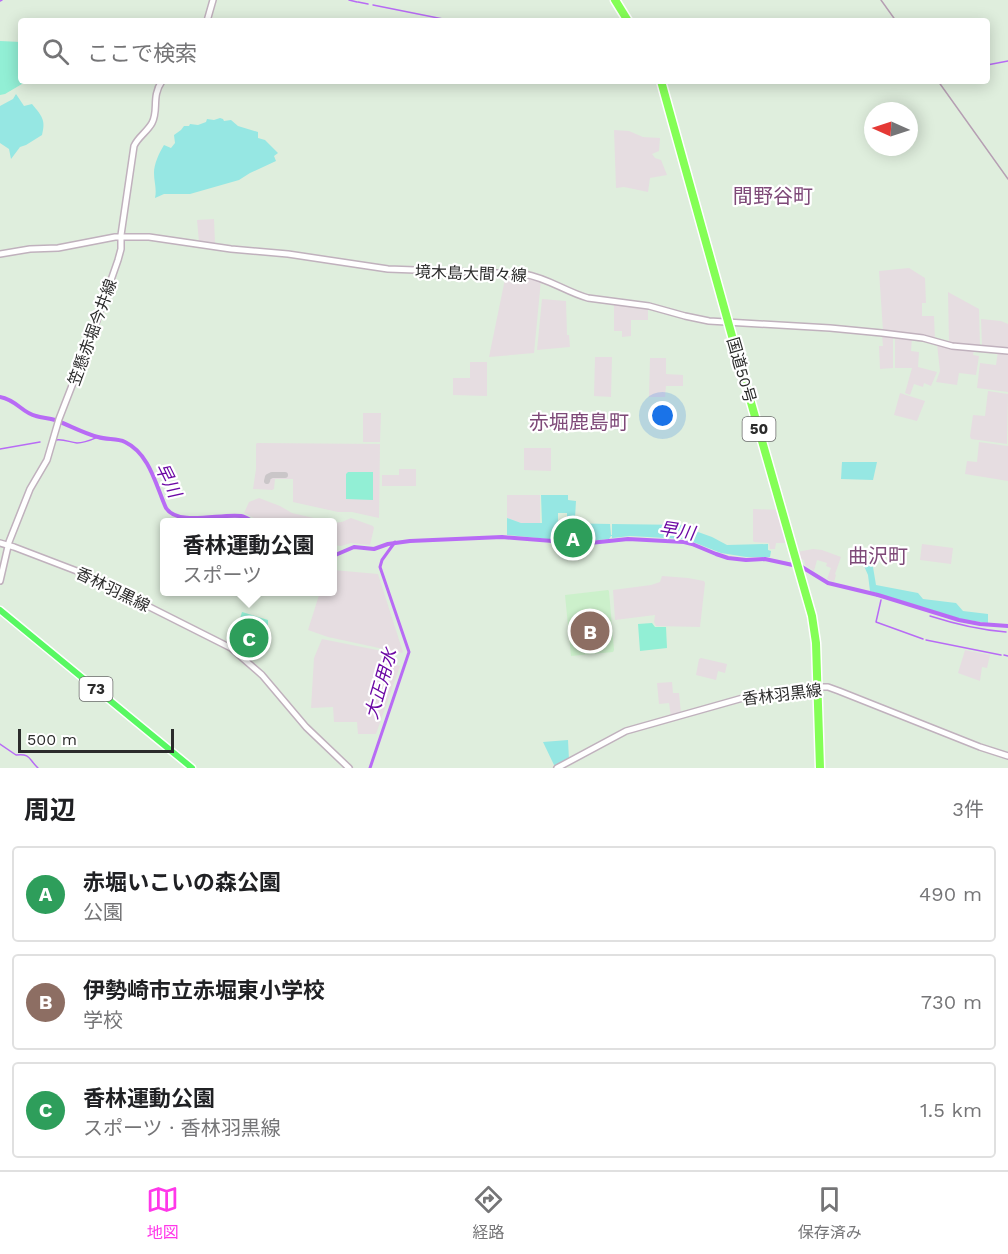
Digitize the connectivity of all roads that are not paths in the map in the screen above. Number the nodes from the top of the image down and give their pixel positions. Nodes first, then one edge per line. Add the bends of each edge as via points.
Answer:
1 (213, 0) edge
2 (615, 0) edge
3 (208, 18) edge
4 (626, 18) edge
5 (160, 84) edge
6 (662, 84) edge
7 (120, 237) junction
8 (0, 254) edge
9 (728, 322) junction
10 (1008, 351) edge
11 (0, 543) edge
12 (8, 545) junction
13 (0, 581) edge
14 (0, 610) edge
15 (818, 687) junction
16 (1008, 756) edge
17 (192, 768) edge
18 (349, 768) edge
19 (557, 768) edge
20 (820, 768) edge

1 - 3 main road
2 - 4 highway
5 - 7 main road, 笠懸赤堀今井線 via 155,93 152,122 134,146
6 - 9 highway, 国道50号 / 50
7 - 8 main road, 境木島大間々線
7 - 9 main road, 境木島大間々線 via 157,238 388,269 524,274 578,296
7 - 12 main road, 笠懸赤堀今井線 via 113,276 47,460 30,489
9 - 10 main road, 境木島大間々線 via 872,332
9 - 15 highway, 国道50号 / 50 via 814,626
11 - 12 main road, 香林羽黒線
12 - 13 main road, 笠懸赤堀今井線
12 - 18 main road, 香林羽黒線 via 82,573 231,648 262,675 306,727
14 - 17 main road, 73
15 - 16 main road, 香林羽黒線 via 839,691
15 - 19 main road, 香林羽黒線 via 750,696 626,731
15 - 20 highway, 国道50号 / 50

